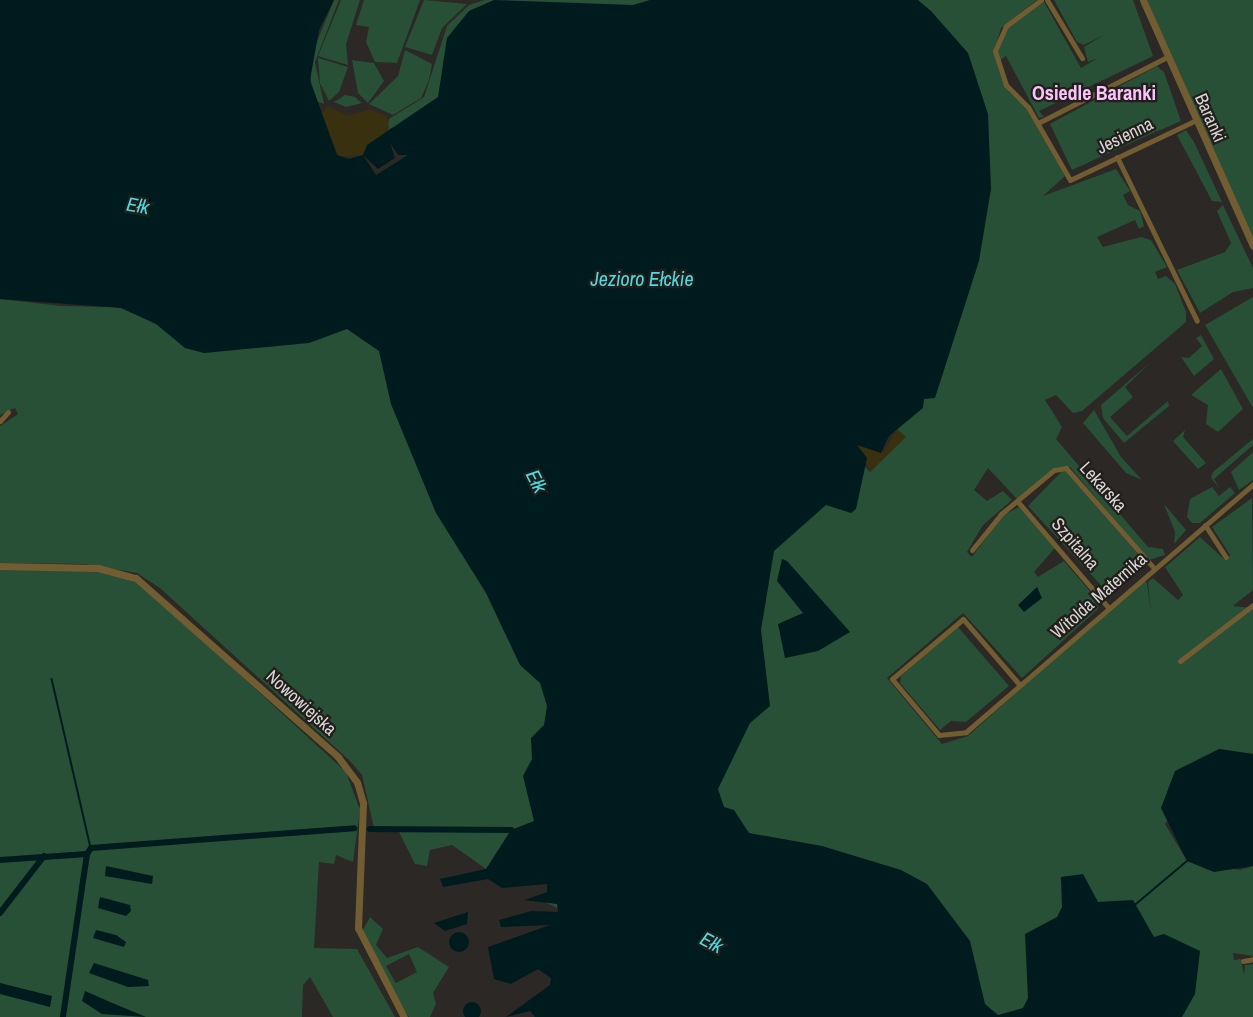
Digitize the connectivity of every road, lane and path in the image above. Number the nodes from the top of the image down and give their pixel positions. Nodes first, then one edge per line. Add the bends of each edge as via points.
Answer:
1 (1041, 0) edge
2 (1047, 0) edge
3 (1143, 0) edge
4 (1167, 57) junction
5 (1082, 58) dead end
6 (1194, 121) junction
7 (1038, 123) junction
8 (1117, 157) junction
9 (1253, 246) edge
10 (1197, 321) dead end
11 (8, 412) dead end
12 (0, 421) edge
13 (1253, 484) edge
14 (1018, 502) junction
15 (1205, 525) junction
16 (972, 550) dead end
17 (1226, 557) dead end
18 (0, 566) edge
19 (1154, 568) junction
20 (1253, 605) edge
21 (1108, 607) junction
22 (1180, 661) dead end
23 (1019, 684) junction
24 (1253, 959) edge
25 (1244, 961) dead end
26 (404, 1017) edge

1 - 7 street via 1006,26 995,51 1006,85
2 - 5 street
3 - 4 street, Baranki
4 - 6 street, Baranki
4 - 7 street
6 - 8 street, Jesienna
6 - 9 street, Baranki
7 - 8 street, Jesienna via 1070,180
8 - 10 street
11 - 12 street
13 - 15 street, Witolda Maternika
14 - 16 street, Lekarska via 990,524
14 - 19 street, Lekarska via 1054,470 1066,468
14 - 21 street, Szpitalna
15 - 17 street
15 - 19 street, Witolda Maternika
18 - 26 street, Nowowiejska via 98,568 136,578 338,757 357,782 363,803 358,928
19 - 21 street, Witolda Maternika
20 - 22 street
21 - 23 street, Witolda Maternika
23 - 23 street, Witolda Maternika via 963,619 892,679 939,735 966,732
24 - 25 street

